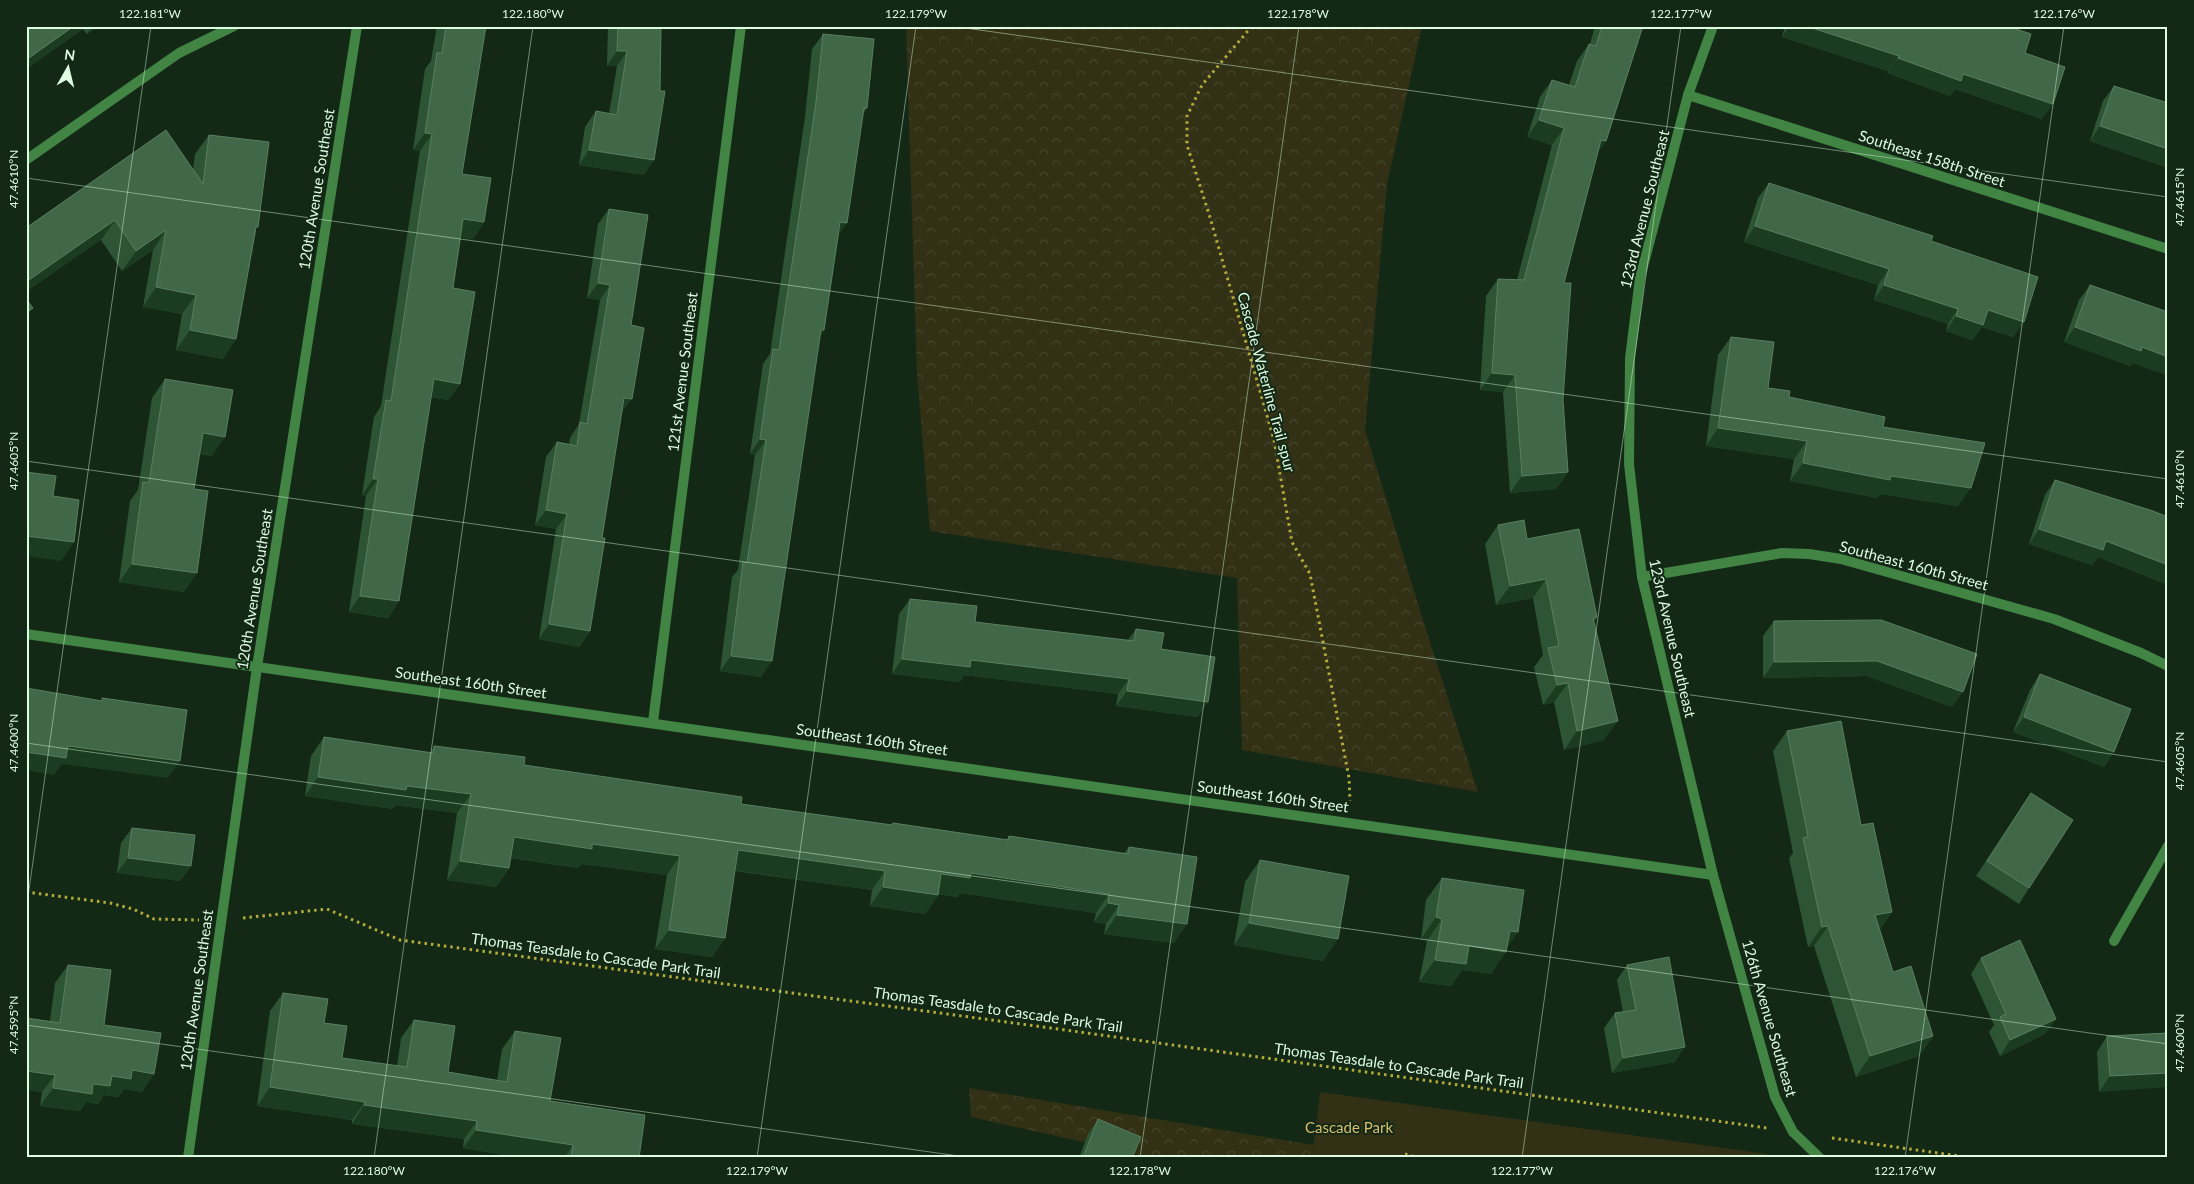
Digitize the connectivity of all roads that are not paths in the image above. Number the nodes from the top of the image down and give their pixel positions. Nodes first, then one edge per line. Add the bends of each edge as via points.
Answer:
1 (234, 26) edge
2 (357, 26) edge
3 (741, 26) edge
4 (1713, 26) edge
5 (1688, 95) junction
6 (26, 160) edge
7 (2168, 249) edge
8 (1642, 577) junction
9 (26, 634) edge
10 (2168, 666) edge
11 (257, 667) junction
12 (653, 722) junction
13 (2168, 846) edge
14 (1713, 875) junction
15 (2114, 941) dead end
16 (188, 1158) edge
17 (1820, 1158) edge

1 - 6 street via 179,53
2 - 11 street, 120th Avenue Southeast
3 - 12 street, 121st Avenue Southeast
4 - 5 street, 123rd Avenue Southeast
5 - 7 street, Southeast 158th Street
5 - 8 street, 123rd Avenue Southeast via 1640,278 1630,358 1629,464
8 - 10 street, Southeast 160th Street via 1782,553 1841,559 2054,618
8 - 14 street, 123rd Avenue Southeast
9 - 11 street, Southeast 160th Street
11 - 12 street, Southeast 160th Street
11 - 16 street, 120th Avenue Southeast
12 - 14 street, Southeast 160th Street
13 - 15 street
14 - 17 street, 126th Avenue Southeast via 1775,1097 1792,1132

